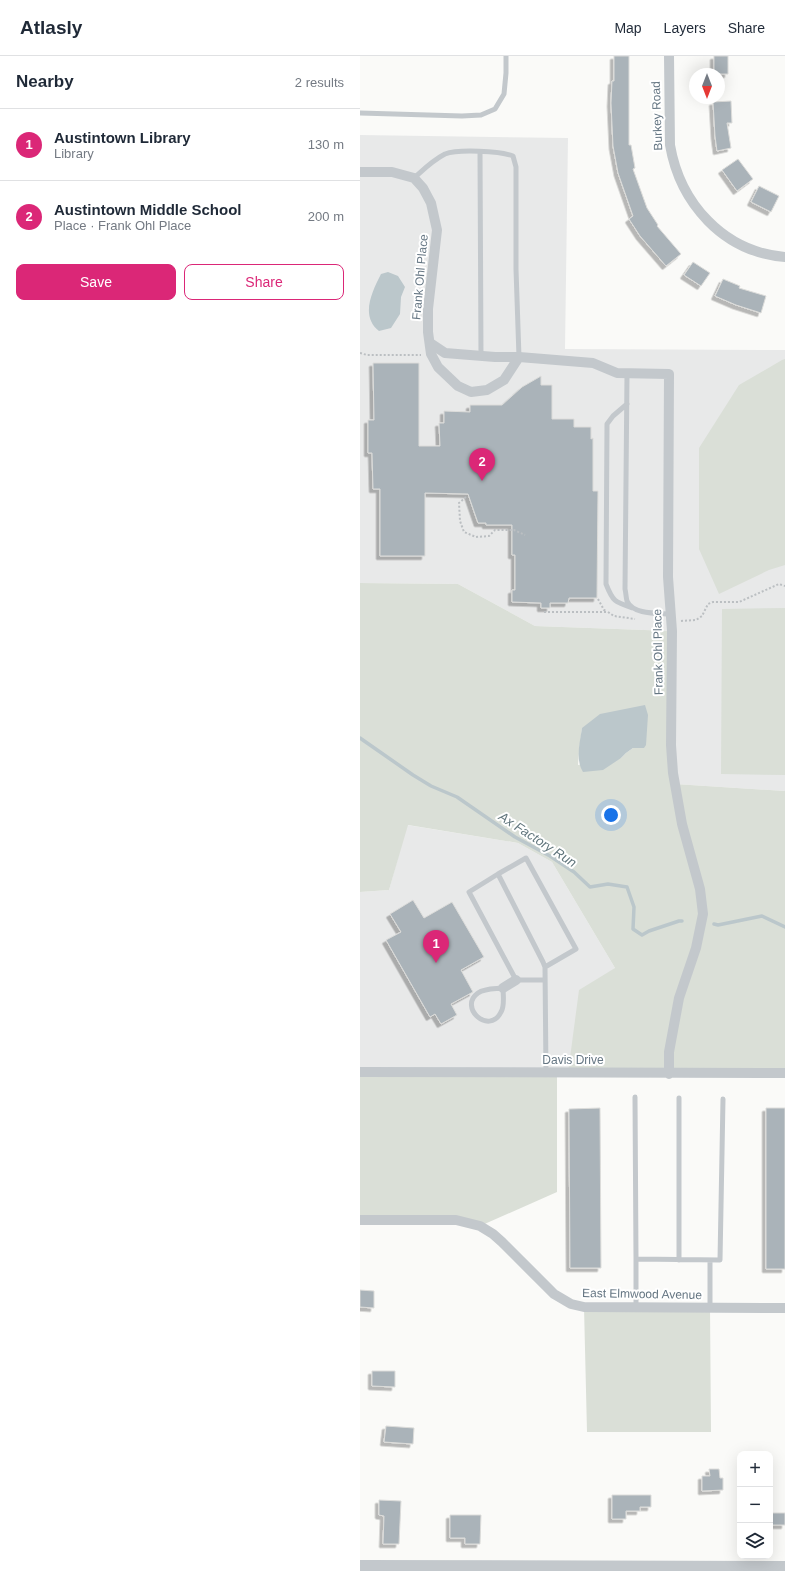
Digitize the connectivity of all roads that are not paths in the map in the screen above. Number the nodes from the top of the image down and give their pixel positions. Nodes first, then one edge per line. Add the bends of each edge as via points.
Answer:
1 (506, 56) edge
2 (669, 56) edge
3 (360, 113) edge
4 (480, 152) junction
5 (360, 172) edge
6 (414, 178) junction
7 (785, 257) edge
8 (430, 343) junction
9 (481, 356) junction
10 (519, 357) junction
11 (627, 374) junction
12 (627, 404) junction
13 (632, 608) junction
14 (671, 614) junction
15 (498, 874) junction
16 (545, 967) junction
17 (516, 980) junction
18 (545, 980) junction
19 (503, 988) junction
20 (360, 1072) edge
21 (546, 1073) junction
22 (668, 1074) junction
23 (785, 1074) edge
24 (635, 1097) dead end
25 (679, 1098) dead end
26 (723, 1099) dead end
27 (360, 1220) edge
28 (636, 1259) junction
29 (679, 1260) junction
30 (710, 1260) junction
31 (636, 1308) junction
32 (710, 1308) junction
33 (785, 1308) edge
34 (360, 1566) edge
35 (785, 1567) edge

1 - 3 lane via 504,94 494,109 481,115
2 - 7 street, Burkey Road via 670,145 683,188 703,216 728,237 757,252
4 - 6 lane via 447,154 429,164
4 - 9 lane
4 - 10 lane via 502,152 513,156 516,166
5 - 6 street via 392,172
6 - 8 street, Frank Ohl Place via 431,203 437,230 428,309
8 - 9 street, Frank Ohl Place via 445,353
8 - 10 street, Frank Ohl Place via 431,354 438,367 458,386 471,392 487,390 504,380
9 - 10 street, Frank Ohl Place
10 - 11 street, Frank Ohl Place via 592,363 617,373
11 - 12 lane
11 - 14 street, Frank Ohl Place via 669,374 668,577
12 - 13 lane via 625,589 627,601
12 - 13 lane via 607,424 606,584 616,602
13 - 14 lane
14 - 22 street, Frank Ohl Place via 673,773 682,824 700,889 703,914 696,948 679,998 669,1052
15 - 16 lane
15 - 16 lane via 526,858 576,949
15 - 17 lane via 469,892
16 - 18 lane
17 - 18 lane
17 - 19 street
18 - 21 lane
19 - 19 lane via 502,1012 497,1018 481,1020 474,1015 471,1007 478,993
20 - 21 street, Davis Drive
21 - 22 street, Davis Drive
22 - 23 street, Davis Drive
24 - 28 lane
25 - 29 lane
26 - 30 lane via 720,1260
27 - 31 street, East Elmwood Avenue via 456,1220 480,1226 494,1234 564,1301 584,1307
28 - 29 lane
28 - 31 lane
29 - 30 lane
30 - 32 lane
31 - 32 street, East Elmwood Avenue
32 - 33 street, East Elmwood Avenue
34 - 35 street

